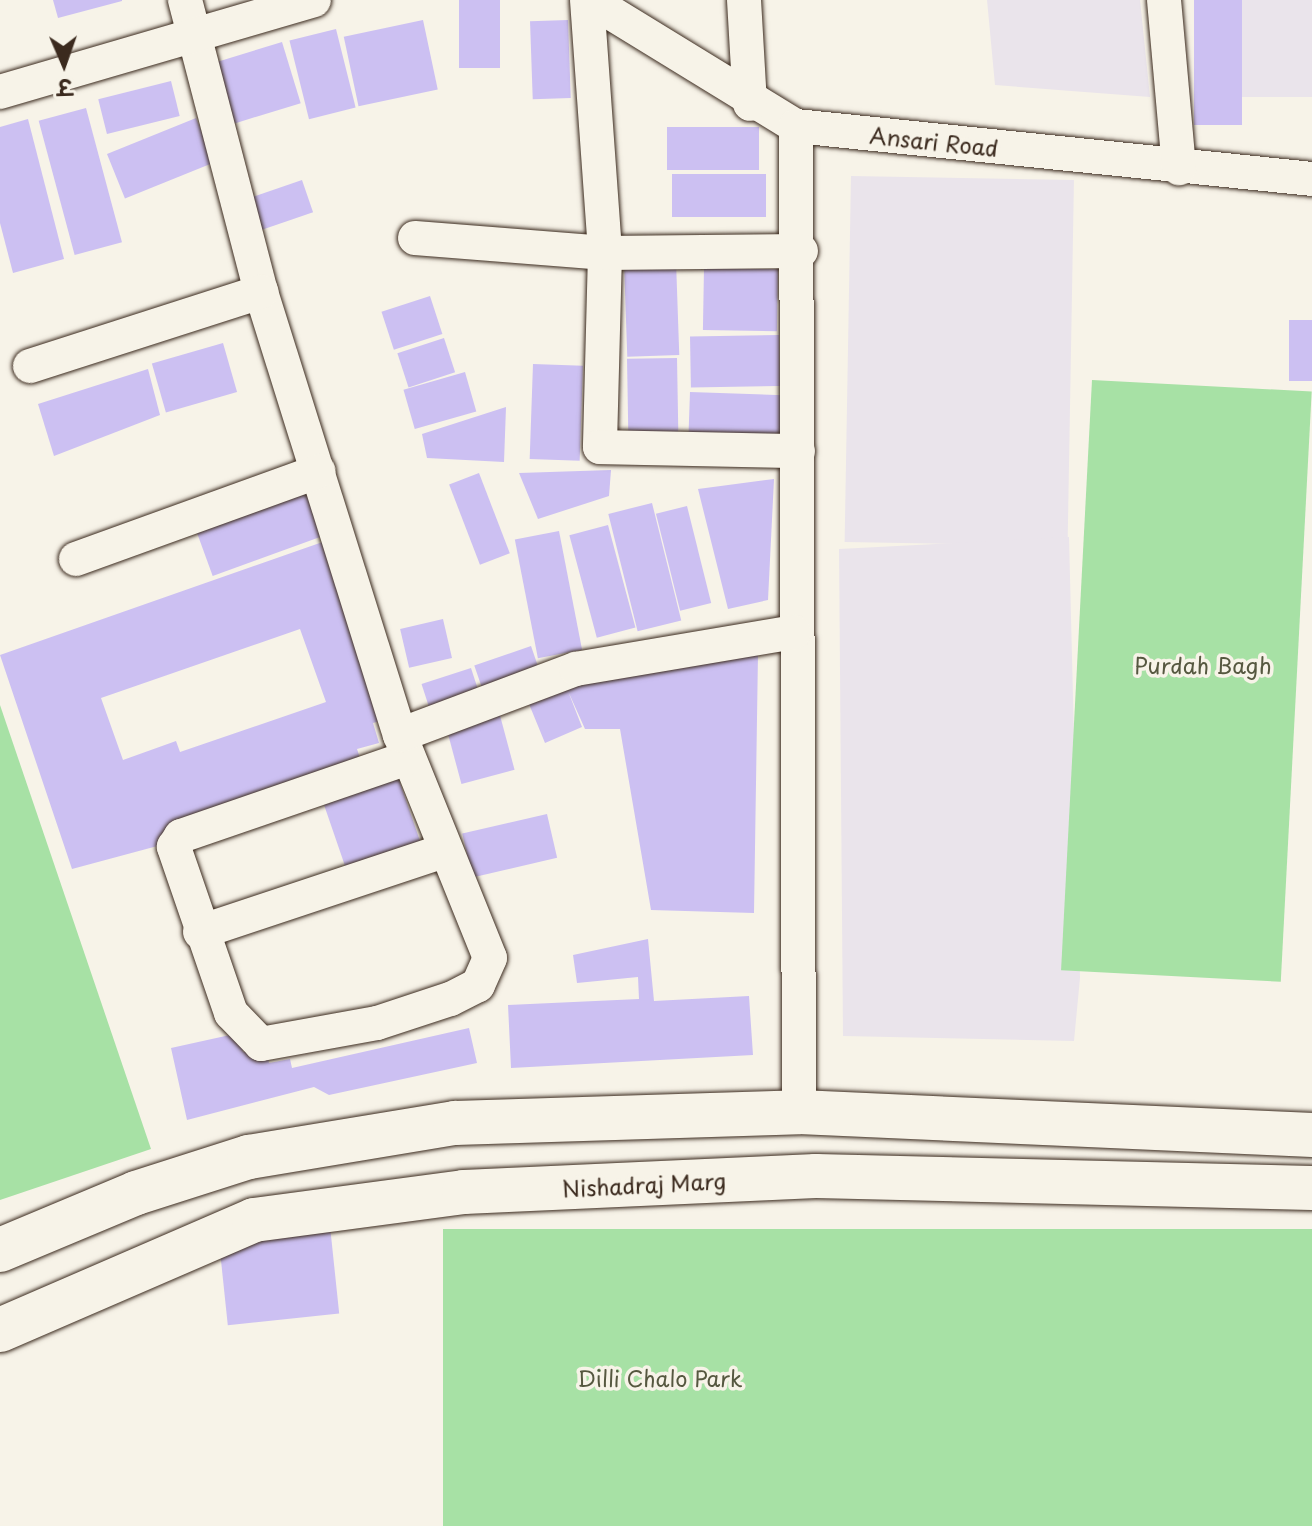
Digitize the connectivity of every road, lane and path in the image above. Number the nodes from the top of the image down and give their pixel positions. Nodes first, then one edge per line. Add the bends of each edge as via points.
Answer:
1 (314, 0) edge
2 (589, 0) edge
3 (744, 0) edge
4 (1164, 0) edge
5 (190, 16) edge
6 (3, 81) edge
7 (750, 104) junction
8 (796, 126) junction
9 (1179, 168) junction
10 (1312, 179) edge
11 (415, 238) dead end
12 (801, 251) junction
13 (605, 253) junction
14 (261, 292) junction
15 (30, 366) dead end
16 (798, 451) junction
17 (319, 471) junction
18 (76, 559) dead end
19 (794, 632) junction
20 (404, 746) junction
21 (446, 850) junction
22 (200, 932) junction
23 (799, 1112) junction
24 (1312, 1135) edge
25 (1312, 1188) edge
26 (0, 1250) edge
27 (0, 1330) edge

1 - 5 street
2 - 7 street, Ansari Road
2 - 13 street
3 - 7 street
4 - 9 street
5 - 6 street
5 - 14 street
7 - 8 street, Ansari Road
8 - 9 street, Ansari Road
8 - 12 street
9 - 10 street, Ansari Road
11 - 13 street
12 - 13 street
12 - 16 street
13 - 16 street via 600,447
14 - 15 street
14 - 17 street
16 - 19 street
17 - 18 street
17 - 20 street
19 - 20 street via 576,669
19 - 23 street
20 - 21 street
20 - 22 street via 181,836 175,863
21 - 22 street
21 - 22 street via 490,958 478,985 450,999 377,1023 261,1044 231,1013
23 - 24 main road
23 - 26 main road via 455,1123 249,1157 136,1193
25 - 27 main road, Nishadraj Marg via 816,1176 464,1192 254,1220

